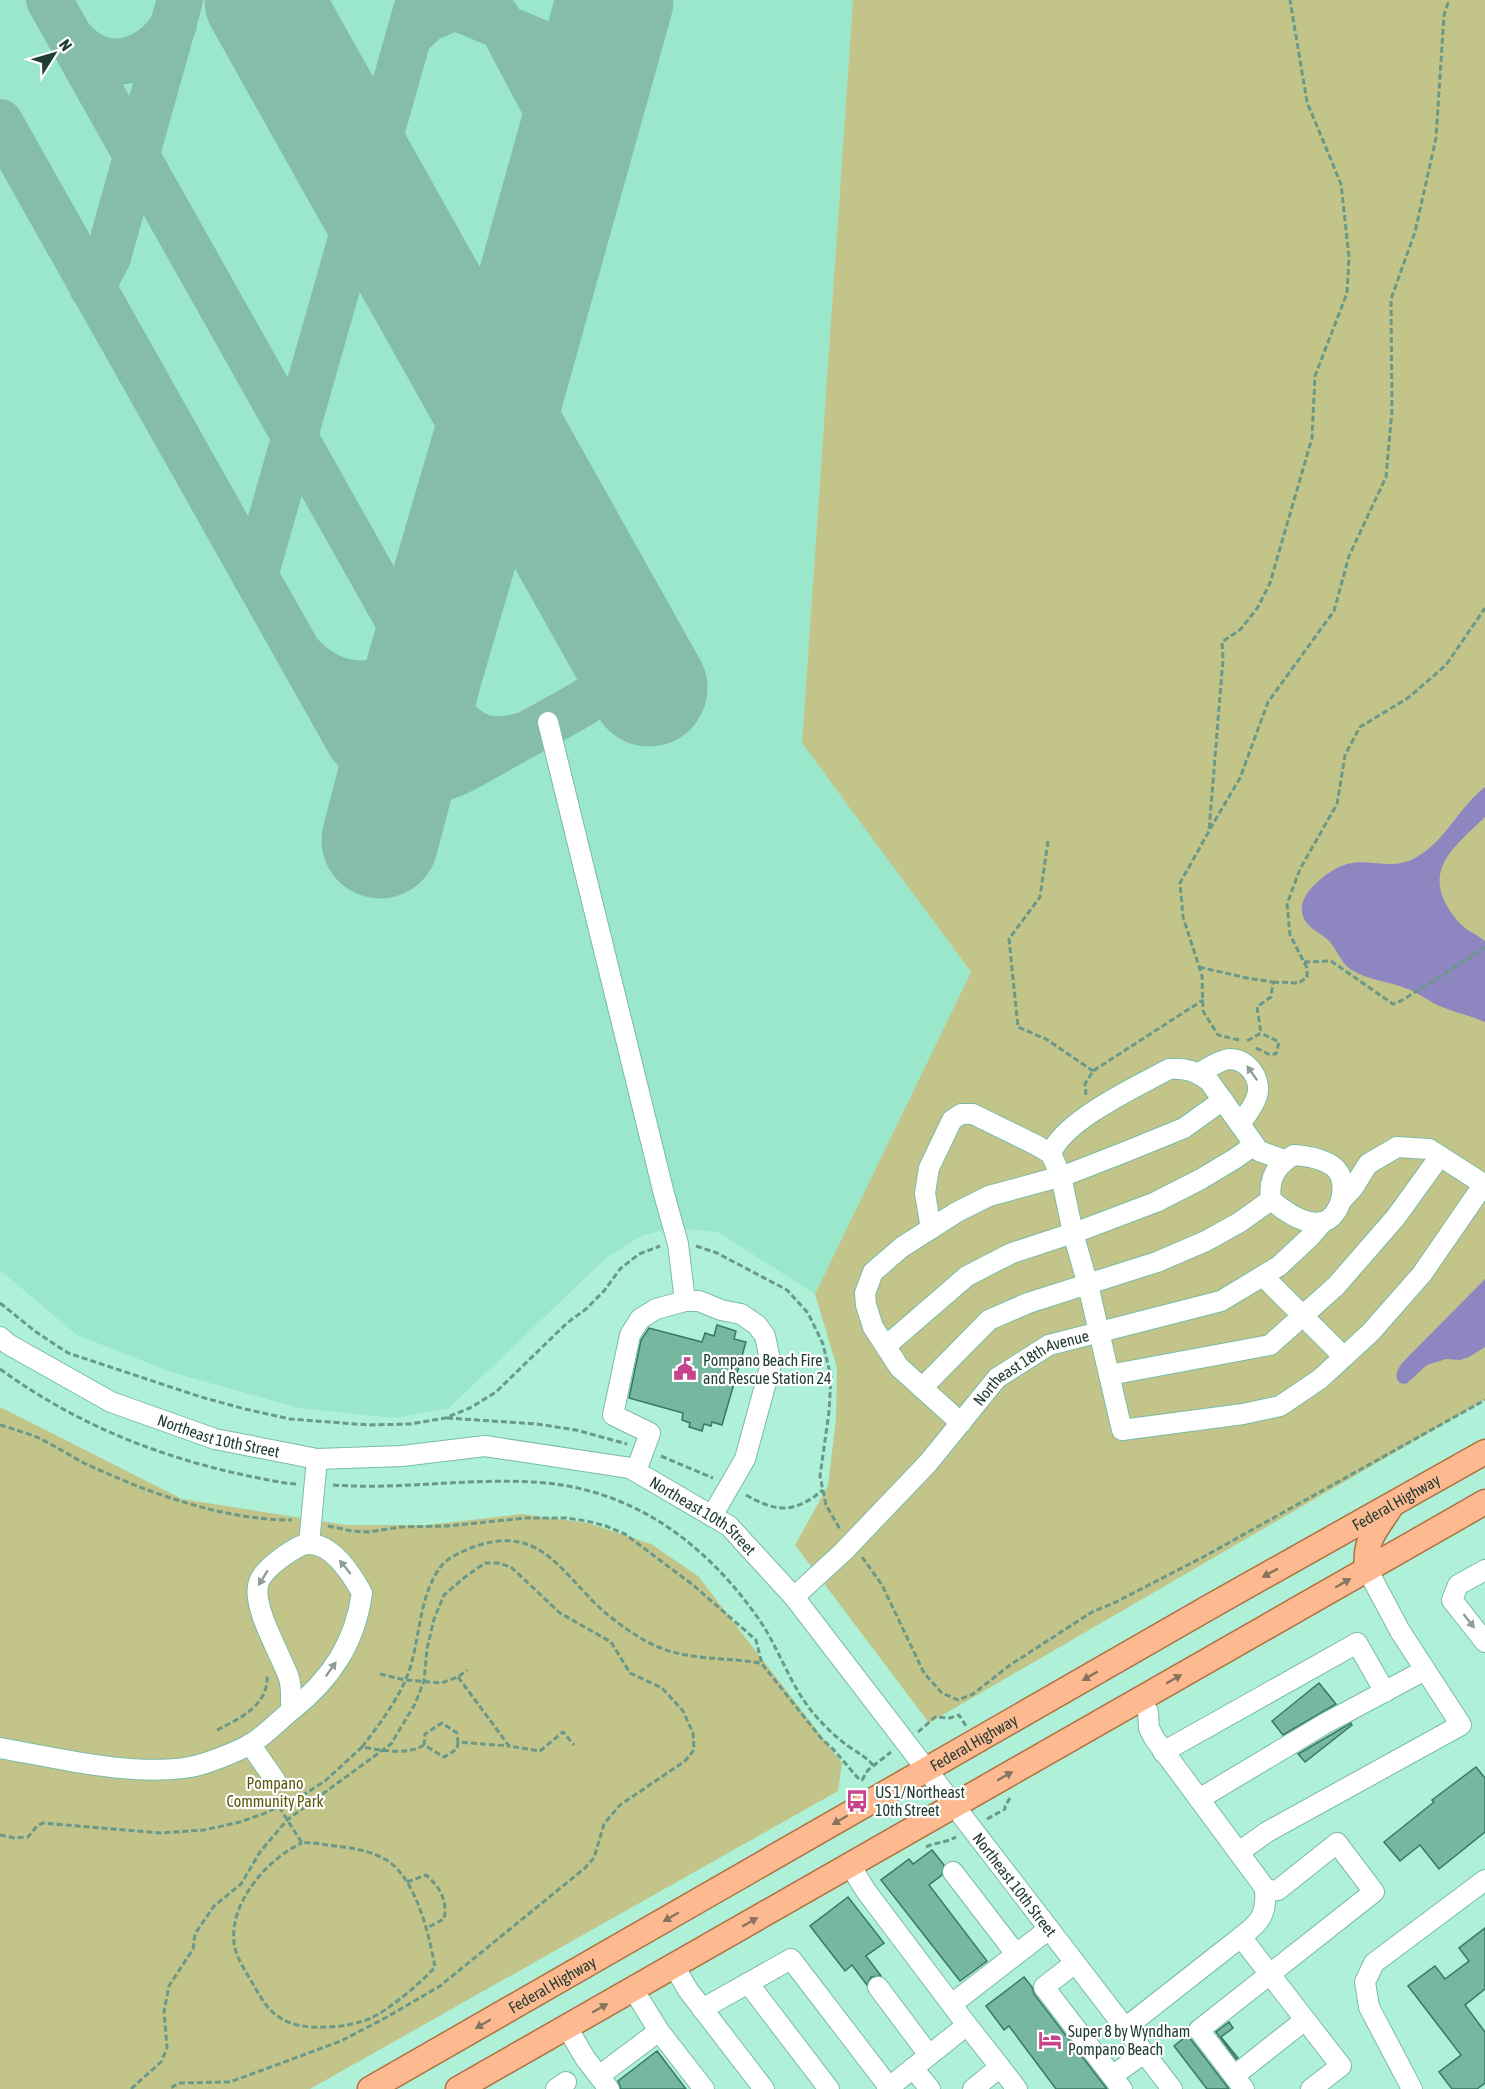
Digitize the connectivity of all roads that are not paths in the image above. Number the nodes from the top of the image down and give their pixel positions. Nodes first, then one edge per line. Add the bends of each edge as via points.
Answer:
1 (548, 722) dead end
2 (1199, 1073) junction
3 (1223, 1100) junction
4 (1239, 1124) junction
5 (1254, 1145) junction
6 (1051, 1154) junction
7 (1440, 1156) junction
8 (1284, 1160) junction
9 (1368, 1164) junction
10 (1336, 1168) junction
11 (1061, 1176) junction
12 (1484, 1185) edge
13 (1271, 1200) junction
14 (1341, 1201) junction
15 (1323, 1222) junction
16 (931, 1229) junction
17 (1073, 1233) junction
18 (1263, 1276) junction
19 (1088, 1285) junction
20 (685, 1301) junction
21 (1302, 1317) junction
22 (1098, 1332) junction
23 (0, 1337) edge
24 (886, 1346) junction
25 (1344, 1357) junction
26 (1109, 1375) junction
27 (922, 1388) junction
28 (961, 1423) junction
29 (1485, 1452) edge
30 (317, 1459) junction
31 (636, 1471) junction
32 (1485, 1502) edge
33 (1393, 1504) junction
34 (712, 1516) junction
35 (309, 1544) junction
36 (1367, 1569) junction
37 (1485, 1570) edge
38 (794, 1597) junction
39 (1485, 1642) edge
40 (1425, 1670) junction
41 (1385, 1692) junction
42 (1140, 1698) junction
43 (291, 1710) junction
44 (250, 1744) junction
45 (0, 1748) edge
46 (1164, 1752) junction
47 (928, 1770) junction
48 (275, 1780) dead end
49 (1199, 1799) junction
50 (954, 1805) junction
51 (1239, 1852) junction
52 (850, 1865) junction
53 (953, 1872) dead end
54 (1485, 1880) edge
55 (1265, 1892) junction
56 (1049, 1929) junction
57 (1241, 1937) junction
58 (1016, 1954) junction
59 (1075, 1963) junction
60 (674, 1966) junction
61 (1270, 1975) junction
62 (748, 1983) junction
63 (878, 1987) dead end
64 (633, 1989) junction
65 (952, 2004) junction
66 (702, 2009) junction
67 (1305, 2020) junction
68 (967, 2025) junction
69 (567, 2027) junction
70 (1125, 2028) junction
71 (659, 2031) junction
72 (1144, 2052) junction
73 (929, 2055) junction
74 (1000, 2067) junction
75 (913, 2068) junction
76 (1239, 2082) edge
77 (604, 2083) edge
78 (1117, 2083) edge
79 (888, 2088) edge
80 (1410, 2088) edge
81 (370, 2089) edge
82 (458, 2089) edge
83 (704, 2089) edge
84 (764, 2089) edge
85 (829, 2089) edge
86 (930, 2089) edge
87 (973, 2089) edge
88 (1017, 2089) edge
89 (1172, 2089) edge
90 (1311, 2089) edge

1 - 20 street via 678,1244
2 - 3 street
4 -> 2 street via 1256,1099 1256,1077 1239,1060 1227,1059
2 - 6 street via 1169,1069 1089,1114 1063,1136
3 - 4 street
3 - 11 street via 1184,1128
4 - 5 street
5 - 8 street via 1259,1151
5 - 17 street via 1156,1202
6 - 11 street
6 - 16 street via 973,1114 961,1114 952,1120 929,1168 925,1193
7 - 9 street via 1429,1149 1397,1147
7 - 12 street
7 - 21 street via 1396,1217 1336,1286
8 - 10 street via 1294,1155 1306,1156
8 - 13 street via 1271,1178
9 - 10 street
9 - 14 street
10 - 14 street via 1343,1190
11 - 16 street via 989,1196
11 - 17 street
12 - 25 street via 1422,1274
13 - 15 street via 1308,1221
13 - 19 street via 1206,1241
14 - 15 street
15 - 18 street, Northeast 18th Avenue via 1279,1266
16 - 24 street via 873,1272 865,1293 866,1305 873,1327
17 - 19 street
17 - 24 street via 1012,1253 967,1276
18 - 21 street
18 - 22 street, Northeast 18th Avenue via 1221,1301
19 - 22 street
19 - 27 street via 989,1320
20 - 31 street via 656,1309 640,1319 630,1335 613,1415 650,1432
20 - 34 street via 707,1303 741,1314 757,1325 765,1336 771,1364 745,1459
21 - 25 street
21 - 26 street via 1270,1345
22 - 26 street
22 - 28 street, Northeast 18th Avenue via 1049,1345 997,1378
23 - 30 street, Northeast 10th Street via 111,1402 215,1439
24 - 27 street via 899,1367
25 - 26 street via 1280,1406 1122,1430
27 - 28 street
28 - 38 street, Northeast 18th Avenue via 852,1543
29 - 33 main road, Federal Highway
30 - 31 street, Northeast 10th Street via 402,1456 485,1446
30 - 35 street via 302,1526
31 - 34 street, Northeast 10th Street
32 - 36 main road
33 - 36 main road via 1370,1538 1365,1552
33 -> 47 main road, Federal Highway
34 - 38 street, Northeast 10th Street via 729,1526
35 -> 43 street via 272,1565 259,1582 257,1598 290,1681
43 -> 35 street via 321,1684 349,1643 362,1593 339,1559
36 - 40 street
42 -> 36 main road
37 -> 39 street via 1458,1586 1452,1600
38 - 47 street, Northeast 10th Street
40 - 41 street
40 - 51 street via 1461,1725 1267,1832
41 - 46 street via 1357,1643
41 - 49 street
42 - 46 street via 1148,1712 1149,1728
50 -> 42 main road
43 - 44 street
44 - 45 street via 191,1767 157,1769 112,1767
44 - 48 street
46 - 49 street
47 - 50 street, Northeast 10th Street
47 -> 81 main road, Federal Highway
49 - 51 street
50 - 52 main road
50 - 56 street, Northeast 10th Street
51 - 55 street via 1262,1881
60 -> 52 main road
52 - 65 street
53 - 58 street
54 - 80 street via 1374,1963 1365,1982 1369,2007
55 - 57 street via 1263,1914
55 - 61 street via 1278,1890 1337,1843 1374,1892
56 - 58 street
56 - 59 street, Northeast 10th Street
57 - 61 street
57 - 70 street
58 - 65 street
59 - 70 street, Northeast 10th Street
59 - 78 street via 1044,1987
60 - 64 main road
60 - 66 street
61 - 67 street
61 - 76 street via 1199,2030
62 - 66 street
62 - 79 street via 790,1959
62 - 85 street
63 - 73 street
69 -> 64 main road
64 - 71 street
65 - 68 street
66 - 84 street
67 - 76 street
67 - 90 street via 1341,2066
68 - 73 street
68 - 74 street
69 - 77 street
69 - 82 main road
70 - 72 street, Northeast 10th Street
71 - 77 street
71 - 83 street
72 - 78 street
72 - 89 street, Northeast 10th Street
73 - 75 street
74 - 87 street
74 - 88 street
75 - 79 street
75 - 86 street

